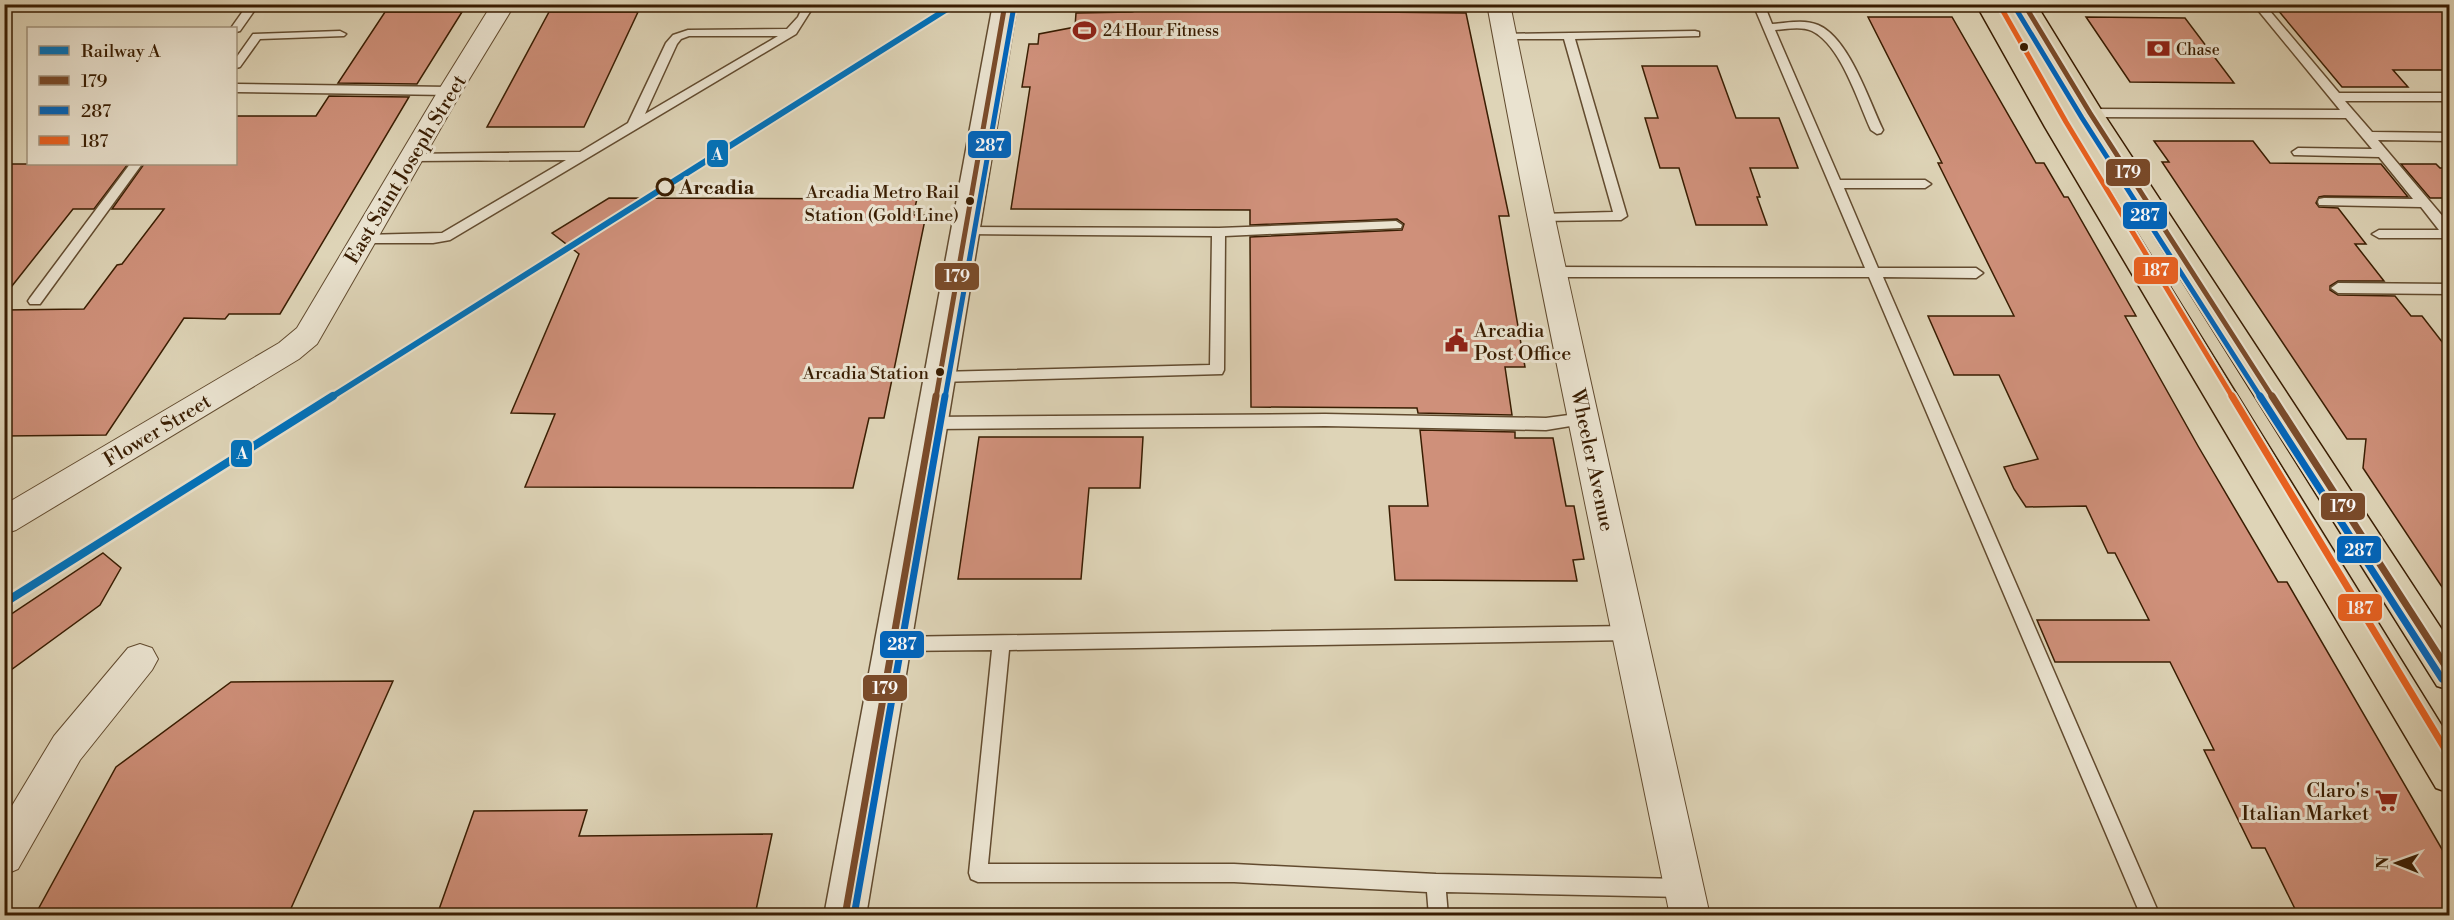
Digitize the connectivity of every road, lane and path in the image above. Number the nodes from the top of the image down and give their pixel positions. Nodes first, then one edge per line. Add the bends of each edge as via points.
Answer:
1 (254, 4) edge
2 (504, 4) edge
3 (810, 4) edge
4 (1005, 4) edge
5 (1498, 4) edge
6 (1758, 4) edge
7 (1988, 4) edge
8 (2024, 4) edge
9 (2258, 4) edge
10 (1768, 27) junction
11 (237, 28) edge
12 (792, 32) junction
13 (1695, 33) dead end
14 (340, 34) dead end
15 (1505, 36) junction
16 (1569, 36) junction
17 (237, 64) edge
18 (237, 88) edge
19 (450, 91) junction
20 (2334, 97) junction
21 (2450, 97) edge
22 (2090, 113) junction
23 (2349, 114) junction
24 (633, 126) junction
25 (1876, 130) dead end
26 (2368, 136) junction
27 (2450, 137) edge
28 (2298, 152) dead end
29 (2382, 153) junction
30 (582, 156) junction
31 (412, 157) junction
32 (135, 165) edge
33 (1836, 184) junction
34 (1925, 184) dead end
35 (2324, 202) dead end
36 (2423, 203) junction
37 (1540, 218) junction
38 (1396, 225) dead end
39 (965, 230) junction
40 (1219, 232) junction
41 (2379, 234) dead end
42 (2450, 234) edge
43 (363, 239) junction
44 (1552, 272) junction
45 (1874, 273) junction
46 (1976, 273) dead end
47 (2338, 288) dead end
48 (2450, 289) edge
49 (35, 301) dead end
50 (307, 336) joint
51 (939, 377) junction
52 (1584, 419) junction
53 (931, 423) junction
54 (4, 521) edge
55 (1630, 633) junction
56 (1001, 643) junction
57 (892, 644) junction
58 (140, 659) dead end
59 (2450, 674) edge
60 (2450, 774) edge
61 (4, 856) edge
62 (1436, 883) junction
63 (1687, 902) edge
64 (845, 915) edge
65 (1439, 915) edge
66 (2151, 915) edge

1 - 11 lane
2 - 19 street, East Saint Joseph Street
3 - 12 lane
4 - 39 street
5 - 15 street, Wheeler Avenue
6 - 10 lane
7 - 60 main road via 2058,127
8 - 22 main road
9 - 20 lane
10 - 25 lane via 1812,27 1824,33 1837,48
10 - 33 lane
12 - 24 lane
12 - 24 lane via 698,33 677,37
13 - 16 lane
14 - 17 lane via 257,36
15 - 16 lane
15 - 37 street, Wheeler Avenue
16 - 37 lane via 1621,216
18 - 19 lane
19 - 31 street, East Saint Joseph Street
20 - 21 lane
20 - 23 lane
22 - 23 lane
22 - 59 main road
23 - 26 lane
24 - 30 lane
26 - 27 lane
26 - 29 lane
28 - 29 lane
29 - 36 lane
30 - 31 lane
30 - 43 lane via 445,237
31 - 43 street, East Saint Joseph Street
32 - 49 lane
33 - 34 lane
33 - 45 lane
35 - 36 lane
36 - 42 lane
37 - 44 street, Wheeler Avenue
38 - 40 lane
39 - 40 lane
39 - 51 street
40 - 51 lane via 1217,370
41 - 42 lane
43 - 50 street, East Saint Joseph Street
44 - 45 lane
44 - 52 street, Wheeler Avenue
45 - 46 lane
45 - 66 lane
47 - 48 lane
50 - 54 street, Flower Street via 289,351
51 - 53 street
52 - 53 lane via 1546,424 1325,420
52 - 55 street, Wheeler Avenue
53 - 57 street
55 - 56 lane
55 - 63 street, Wheeler Avenue
56 - 57 lane
56 - 62 lane via 978,873 1234,873
57 - 64 street
58 - 61 street via 68,748
62 - 63 lane
62 - 65 lane

